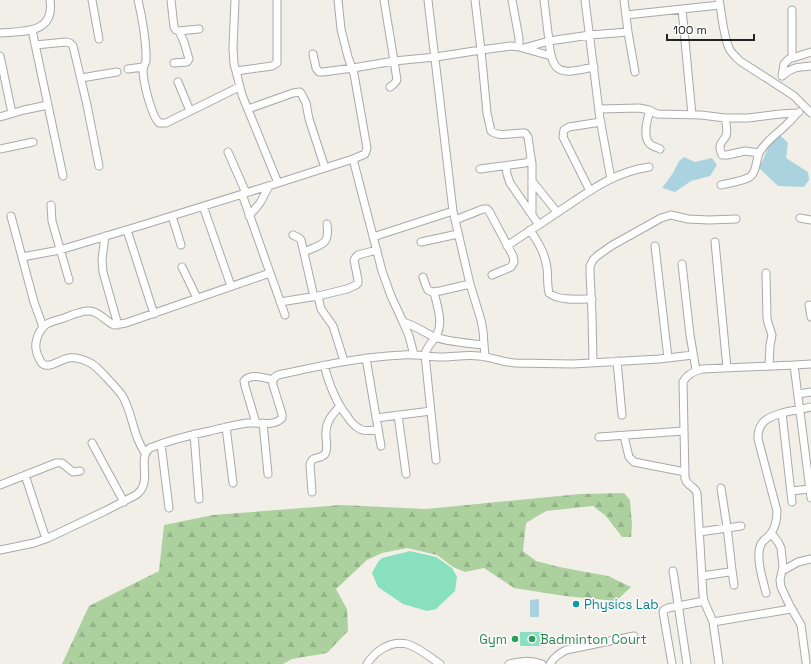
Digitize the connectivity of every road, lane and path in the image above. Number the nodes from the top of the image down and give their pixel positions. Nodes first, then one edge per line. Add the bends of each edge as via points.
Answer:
1 (50, 0) edge
2 (92, 0) edge
3 (138, 0) edge
4 (171, 0) edge
5 (235, 0) edge
6 (278, 0) edge
7 (338, 0) edge
8 (384, 0) edge
9 (428, 0) edge
10 (475, 0) edge
11 (512, 0) edge
12 (544, 0) edge
13 (585, 0) edge
14 (624, 0) edge
15 (720, 2) edge
16 (682, 9) junction
17 (792, 10) dead end
18 (626, 15) junction
19 (199, 29) dead end
20 (32, 30) junction
21 (179, 31) junction
22 (628, 32) junction
23 (0, 33) edge
24 (590, 35) junction
25 (99, 39) dead end
26 (549, 42) junction
27 (35, 45) junction
28 (522, 47) junction
29 (481, 50) junction
30 (811, 52) edge
31 (313, 54) dead end
32 (0, 56) edge
33 (436, 56) junction
34 (550, 56) junction
35 (792, 57) junction
36 (394, 61) junction
37 (174, 63) dead end
38 (811, 66) edge
39 (143, 67) junction
40 (594, 67) junction
41 (353, 68) junction
42 (128, 69) dead end
43 (236, 71) junction
44 (117, 72) dead end
45 (634, 72) dead end
46 (782, 76) junction
47 (80, 78) junction
48 (178, 82) dead end
49 (775, 83) junction
50 (390, 87) dead end
51 (241, 91) junction
52 (48, 105) junction
53 (248, 109) junction
54 (599, 109) junction
55 (190, 111) junction
56 (650, 111) junction
57 (808, 111) edge
58 (12, 114) junction
59 (797, 114) junction
60 (692, 115) junction
61 (0, 117) edge
62 (725, 118) junction
63 (601, 122) junction
64 (33, 142) dead end
65 (0, 149) edge
66 (660, 149) dead end
67 (228, 152) dead end
68 (759, 153) junction
69 (531, 158) junction
70 (353, 159) junction
71 (99, 166) dead end
72 (506, 166) junction
73 (649, 167) dead end
74 (325, 168) junction
75 (480, 169) dead end
76 (63, 176) dead end
77 (611, 179) junction
78 (532, 180) junction
79 (278, 183) junction
80 (721, 185) dead end
81 (269, 186) junction
82 (590, 191) junction
83 (244, 193) junction
84 (51, 205) dead end
85 (203, 206) junction
86 (453, 211) junction
87 (557, 212) junction
88 (532, 215) junction
89 (10, 216) dead end
90 (172, 216) junction
91 (250, 216) junction
92 (736, 218) dead end
93 (800, 218) dead end
94 (455, 220) junction
95 (811, 220) edge
96 (327, 224) dead end
97 (538, 225) junction
98 (127, 230) junction
99 (530, 230) junction
100 (458, 234) junction
101 (293, 235) dead end
102 (105, 236) junction
103 (373, 237) junction
104 (421, 242) dead end
105 (715, 242) dead end
106 (181, 245) dead end
107 (507, 246) junction
108 (655, 246) dead end
109 (60, 250) junction
110 (377, 250) junction
111 (304, 252) junction
112 (22, 257) junction
113 (682, 264) dead end
114 (182, 267) dead end
115 (270, 273) junction
116 (766, 273) dead end
117 (492, 275) dead end
118 (423, 277) dead end
119 (69, 280) dead end
120 (470, 284) junction
121 (231, 286) junction
122 (434, 292) junction
123 (316, 296) junction
124 (197, 298) junction
125 (592, 299) junction
126 (280, 302) junction
127 (809, 305) dead end
128 (154, 314) junction
129 (285, 315) dead end
130 (811, 317) edge
131 (403, 322) junction
132 (118, 325) junction
133 (43, 327) junction
134 (436, 337) junction
135 (484, 345) junction
136 (414, 355) junction
137 (425, 355) junction
138 (693, 355) junction
139 (485, 357) junction
140 (366, 358) junction
141 (668, 358) junction
142 (344, 361) junction
143 (617, 361) junction
144 (593, 363) junction
145 (811, 364) edge
146 (324, 365) junction
147 (794, 365) junction
148 (769, 366) junction
149 (727, 368) junction
150 (696, 370) junction
151 (273, 380) junction
152 (811, 392) edge
153 (798, 394) junction
154 (340, 406) junction
155 (811, 407) edge
156 (800, 409) junction
157 (431, 411) junction
158 (782, 413) junction
159 (398, 415) junction
160 (622, 416) dead end
161 (376, 418) junction
162 (259, 423) junction
163 (226, 427) junction
164 (378, 430) junction
165 (684, 431) junction
166 (194, 434) junction
167 (624, 436) junction
168 (599, 437) dead end
169 (92, 443) dead end
170 (161, 444) junction
171 (380, 446) dead end
172 (145, 453) junction
173 (436, 460) dead end
174 (80, 471) dead end
175 (685, 472) junction
176 (268, 474) dead end
177 (406, 474) dead end
178 (25, 475) junction
179 (233, 483) dead end
180 (0, 485) edge
181 (721, 488) dead end
182 (810, 489) junction
183 (791, 491) junction
184 (312, 492) dead end
185 (811, 498) edge
186 (199, 499) dead end
187 (124, 502) junction
188 (792, 502) dead end
189 (169, 508) dead end
190 (741, 526) dead end
191 (727, 527) junction
192 (699, 532) junction
193 (771, 533) junction
194 (46, 539) junction
195 (0, 550) edge
196 (811, 559) edge
197 (673, 570) dead end
198 (732, 570) junction
199 (782, 571) junction
200 (702, 576) junction
201 (734, 585) dead end
202 (766, 593) dead end
203 (704, 601) junction
204 (678, 606) junction
205 (791, 609) junction
206 (714, 622) junction
207 (634, 636) dead end
208 (806, 662) edge
209 (367, 664) edge
210 (440, 664) edge
211 (509, 664) edge
212 (542, 664) edge
213 (550, 664) edge
214 (672, 664) edge
215 (687, 664) edge
216 (719, 664) edge

1 - 20 street via 51,10 47,21
2 - 25 street
3 - 39 street via 146,52
4 - 21 street via 174,27
5 - 43 street via 233,48
6 - 43 street via 277,63
7 - 41 street via 348,57
8 - 36 street
9 - 33 street
10 - 29 street
11 - 28 street
12 - 26 street
13 - 24 street
14 - 18 street
15 - 16 street
15 - 49 street via 729,49 734,56
16 - 18 street
16 - 60 street
17 - 35 street
18 - 22 street
19 - 21 street
20 - 23 street
20 - 27 street
21 - 37 street via 189,59 187,62
22 - 24 street
22 - 45 street
24 - 26 street
24 - 40 street
26 - 28 street
26 - 34 street
27 - 47 street via 70,43 73,46
27 - 52 street
28 - 29 street
28 - 34 street
29 - 33 street
29 - 69 street via 491,131 495,134 525,133 528,136
30 - 35 street
31 - 41 street via 319,72
32 - 58 street
33 - 36 street
33 - 86 street
34 - 40 street via 555,66 563,71
35 - 46 street via 784,64
36 - 41 street
36 - 50 street via 397,80
38 - 46 street via 794,68
39 - 42 street
39 - 55 street via 154,117 159,122 166,123
40 - 54 street
41 - 70 street via 367,148 365,154
43 - 51 street
44 - 47 street
46 - 49 street
47 - 71 street
48 - 55 street
49 - 57 street via 794,96
51 - 53 street
51 - 55 street
52 - 58 street
52 - 76 street
53 - 74 street via 300,92 306,103
53 - 79 street
54 - 56 street via 639,108
54 - 63 street
56 - 60 street via 657,114
56 - 66 street via 647,140
57 - 59 street
58 - 61 street
59 - 62 street
59 - 68 street
60 - 62 street
62 - 68 street via 727,134 720,144 722,154 745,151
63 - 77 street
63 - 82 street via 569,127 563,132 563,137
64 - 65 street
67 - 83 street
68 - 80 street via 752,175
69 - 72 street via 525,163
69 - 78 street
70 - 74 street
70 - 103 street
72 - 75 street
72 - 88 street via 508,180
73 - 77 street via 631,170
74 - 79 street
77 - 82 street
78 - 87 street
78 - 88 street
79 - 81 street
81 - 83 street
81 - 91 street
82 - 87 street
83 - 85 street
83 - 91 street
84 - 109 street
85 - 90 street
85 - 121 street
86 - 94 street
86 - 103 street
87 - 97 street
88 - 97 street
89 - 112 street
90 - 98 street
90 - 106 street
91 - 115 street
92 - 125 street via 709,220 671,215 652,223 601,252 593,260 590,266
93 - 95 street
94 - 100 street
94 - 107 street via 487,209
96 - 111 street via 328,237 324,242
97 - 99 street
98 - 102 street
98 - 128 street
99 - 107 street
99 - 125 street via 545,257 548,290 552,296
100 - 104 street
100 - 120 street
101 - 111 street via 299,238
102 - 109 street
102 - 132 street via 103,272
103 - 110 street
105 - 149 street
107 - 117 street via 514,259 513,265
108 - 141 street
109 - 112 street
109 - 119 street
110 - 123 street via 358,255 354,260 358,280 356,285
110 - 131 street via 386,283
111 - 123 street
112 - 133 street
113 - 138 street
114 - 124 street
115 - 121 street
115 - 126 street
116 - 148 street via 767,318 772,335
118 - 122 street via 428,290
120 - 122 street
120 - 135 street via 481,320
121 - 124 street
122 - 134 street via 440,321
123 - 126 street
123 - 142 street via 333,326
124 - 128 street
125 - 144 street
126 - 129 street
127 - 130 street
128 - 132 street
131 - 134 street
131 - 136 street
132 - 133 street via 90,311 68,316
133 - 172 street via 35,345 42,363 48,366 74,358 86,361 99,370 122,396
134 - 135 street
134 - 137 street
135 - 139 street
136 - 137 street
136 - 140 street
137 - 139 street
137 - 157 street
138 - 141 street
138 - 150 street
139 - 144 street via 515,363
140 - 142 street
140 - 161 street
141 - 143 street
142 - 146 street
143 - 144 street
143 - 160 street
145 - 147 street
146 - 151 street via 278,375
146 - 154 street via 331,390
147 - 148 street
147 - 153 street
148 - 149 street
149 - 150 street
150 - 165 street via 683,382
151 - 162 street via 282,418 271,424
151 - 162 street via 252,377 244,381
152 - 153 street
153 - 156 street
154 - 164 street via 356,427 367,431
154 - 184 street via 327,426 325,453 314,458 310,464
155 - 156 street
156 - 158 street
156 - 182 street
157 - 159 street
157 - 173 street
158 - 183 street
158 - 193 street via 764,421 758,434 777,511
159 - 161 street
159 - 177 street
161 - 164 street
162 - 163 street
162 - 176 street
163 - 166 street
163 - 179 street
164 - 171 street
165 - 167 street
165 - 175 street
166 - 170 street
166 - 186 street
167 - 168 street
167 - 175 street via 629,457 634,462
169 - 187 street
170 - 172 street
170 - 189 street
172 - 187 street via 143,488
174 - 178 street via 73,472 59,463
175 - 192 street via 686,482 697,493
178 - 180 street
178 - 194 street
181 - 191 street
182 - 183 street
182 - 185 street
183 - 188 street
187 - 194 street
190 - 191 street
191 - 192 street
191 - 198 street
192 - 200 street
193 - 199 street via 781,548
193 - 202 street via 761,544 759,554
194 - 195 street
196 - 199 street via 798,562
197 - 204 street
198 - 200 street
198 - 201 street
199 - 205 street via 781,587
200 - 203 street
203 - 204 street
203 - 206 street
204 - 214 street via 665,609 663,612
204 - 215 street
205 - 206 street
205 - 208 street via 801,625
206 - 216 street
207 - 213 street via 566,650
209 - 210 street via 378,651 386,647 407,644
211 - 212 street via 532,661

